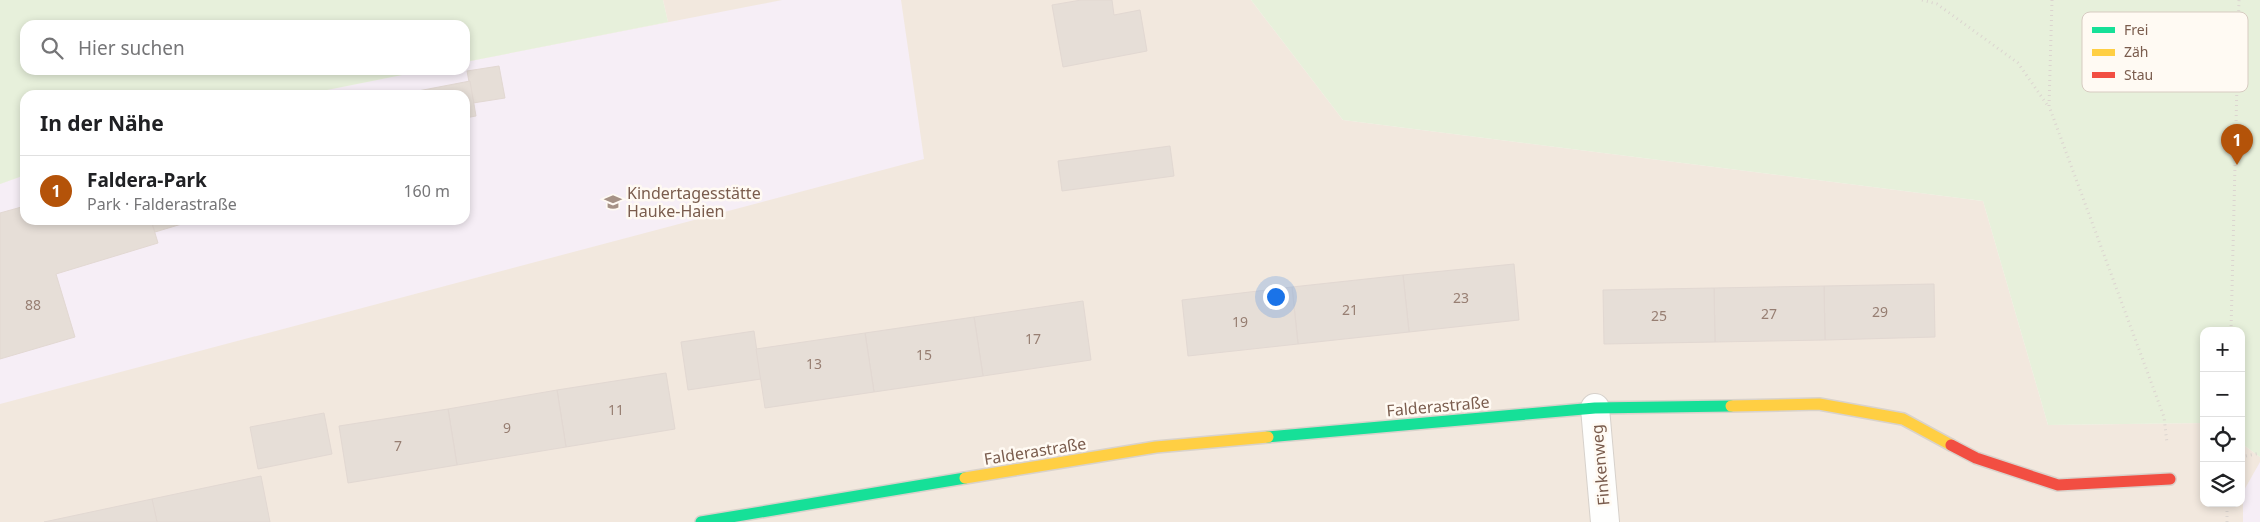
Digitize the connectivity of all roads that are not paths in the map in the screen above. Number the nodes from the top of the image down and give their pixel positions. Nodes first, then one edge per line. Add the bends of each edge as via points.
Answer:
1 (1595, 408) junction
2 (2170, 479) road end
3 (700, 522) edge
4 (1605, 522) edge

1 - 2 street, Falderastraße via 1819,404 1903,419 1976,458 2058,484
1 - 3 street, Falderastraße via 1156,447
1 - 4 street, Finkenweg

